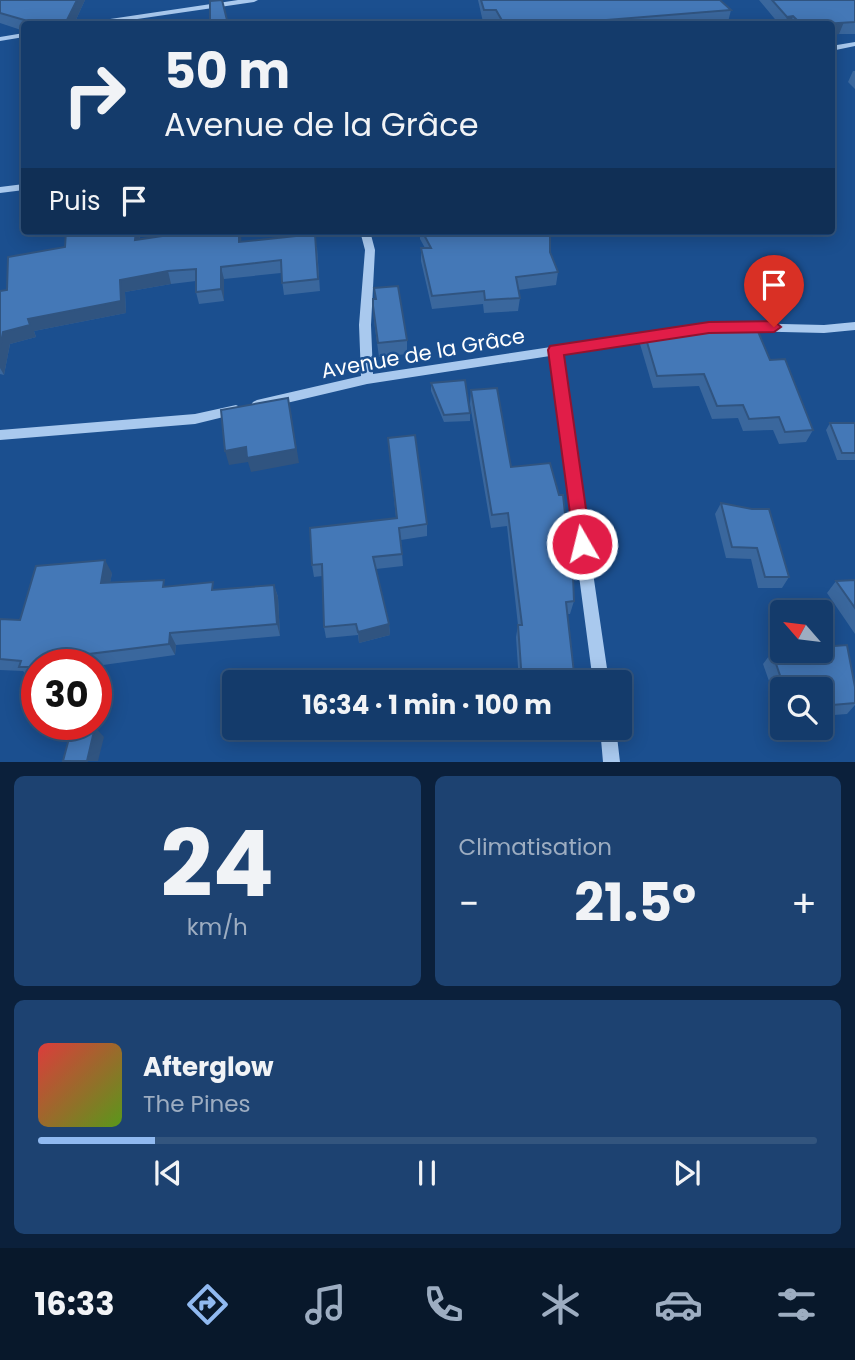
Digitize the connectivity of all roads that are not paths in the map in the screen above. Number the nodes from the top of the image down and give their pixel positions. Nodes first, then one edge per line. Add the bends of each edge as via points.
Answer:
1 (254, 0) edge
2 (110, 21) edge
3 (21, 36) edge
4 (0, 39) edge
5 (855, 44) edge
6 (835, 48) edge
7 (21, 187) edge
8 (0, 190) edge
9 (366, 235) edge
10 (855, 326) edge
11 (555, 350) junction
12 (367, 379) junction
13 (0, 435) edge
14 (599, 670) edge
15 (609, 740) edge
16 (612, 761) edge

1 - 2 street
3 - 4 street
5 - 6 street
7 - 8 street
9 - 12 street via 370,250
10 - 11 street, Avenue de la Grâce via 709,327
11 - 12 street, Avenue de la Grâce
11 - 14 street
12 - 13 street, Avenue de la Grâce via 195,419
15 - 16 street

